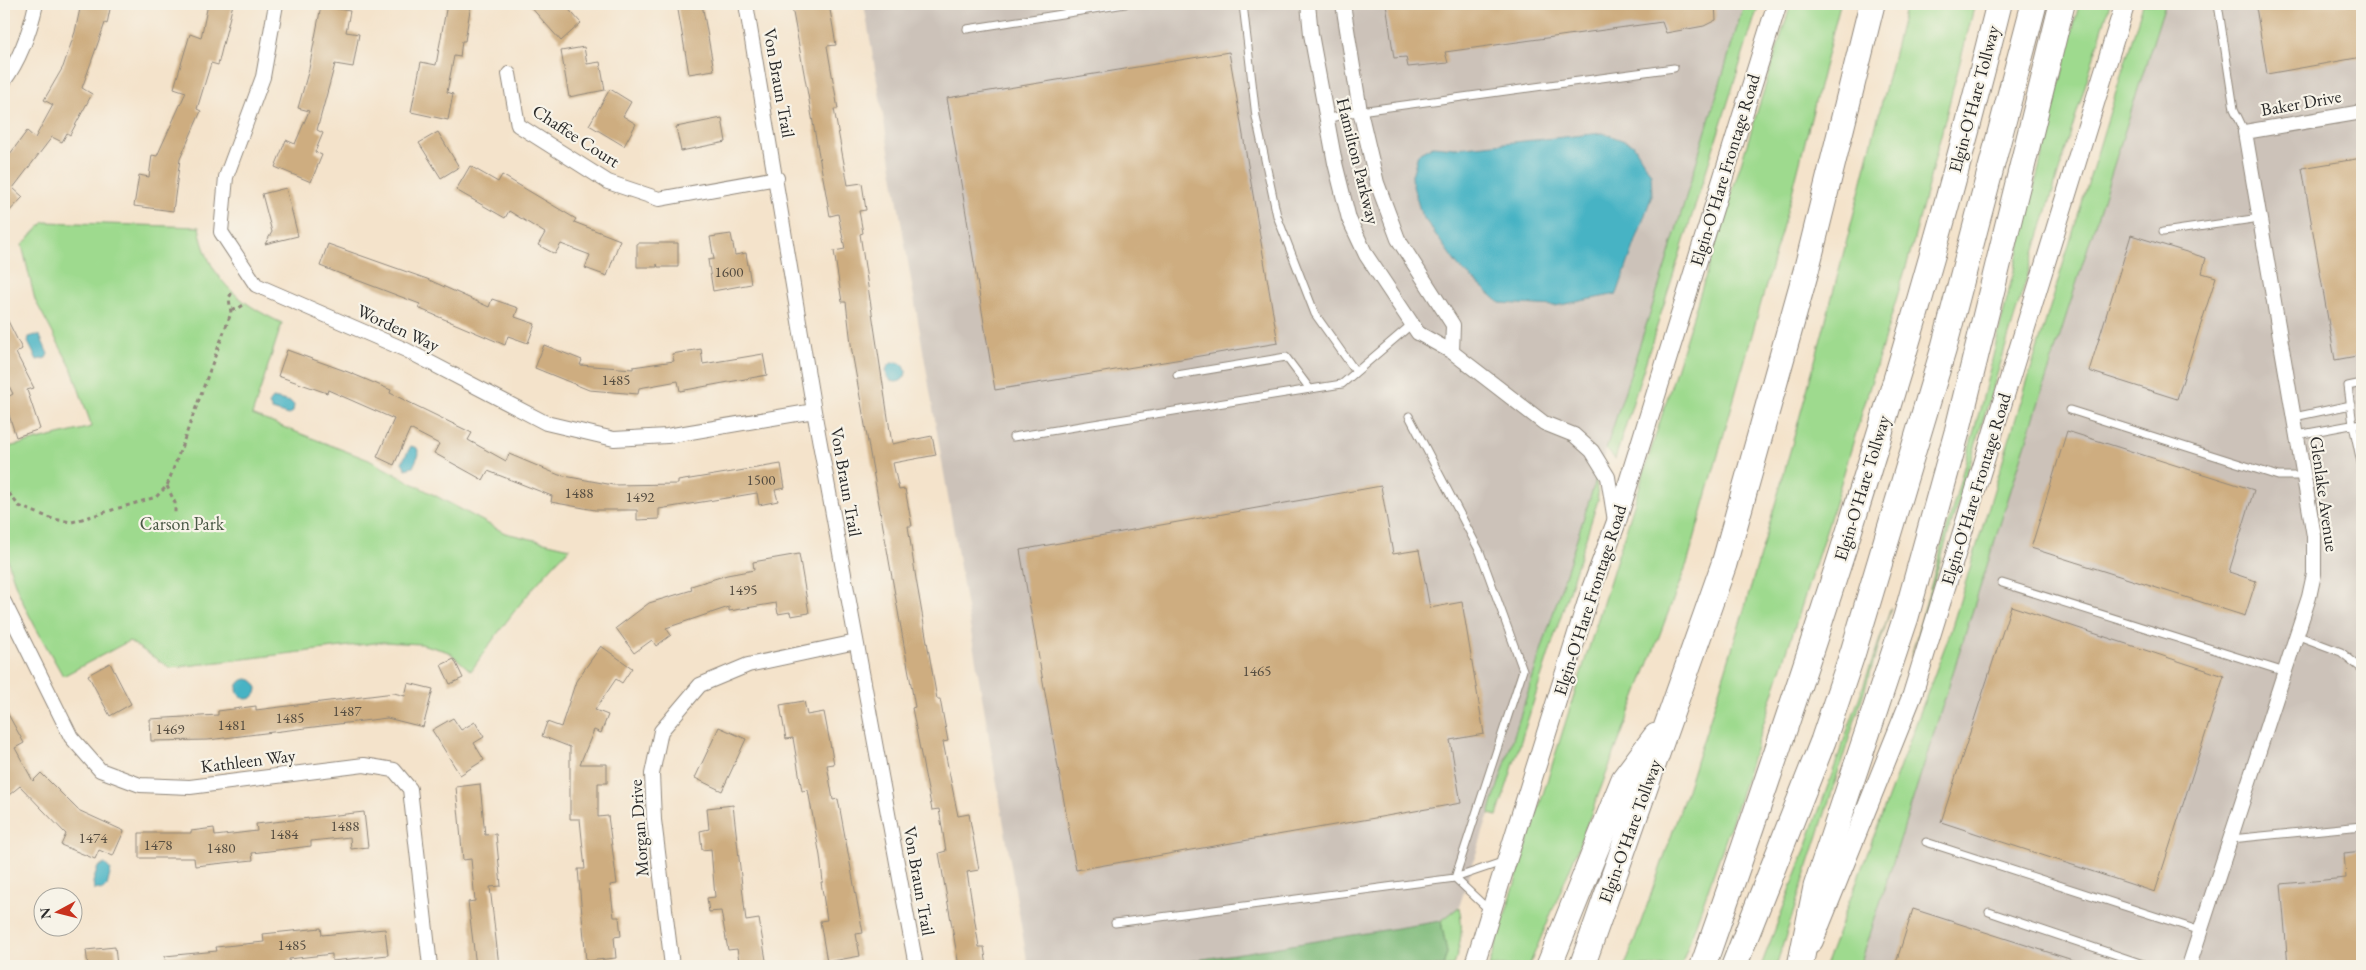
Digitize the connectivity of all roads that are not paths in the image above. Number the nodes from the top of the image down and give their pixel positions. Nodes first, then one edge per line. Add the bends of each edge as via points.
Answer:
1 (36, 4) edge
2 (276, 4) edge
3 (746, 4) edge
4 (1125, 4) edge
5 (1243, 4) edge
6 (1308, 4) edge
7 (1343, 4) edge
8 (1777, 4) edge
9 (1872, 4) edge
10 (1999, 4) edge
11 (2034, 4) edge
12 (2062, 4) edge
13 (2125, 4) edge
14 (2218, 4) edge
15 (967, 28) dead end
16 (1674, 68) dead end
17 (510, 74) dead end
18 (4, 81) edge
19 (1360, 111) junction
20 (2362, 112) edge
21 (1326, 119) junction
22 (2245, 132) junction
23 (777, 178) junction
24 (2260, 218) junction
25 (2163, 232) dead end
26 (1412, 324) junction
27 (1452, 352) junction
28 (1356, 372) junction
29 (1176, 375) dead end
30 (2362, 384) edge
31 (1310, 389) junction
32 (2351, 405) junction
33 (2070, 410) dead end
34 (814, 412) junction
35 (1409, 416) dead end
36 (2294, 417) junction
37 (2362, 423) edge
38 (2353, 424) junction
39 (2297, 435) junction
40 (1013, 437) dead end
41 (2362, 466) edge
42 (2304, 476) junction
43 (1616, 523) junction
44 (2002, 583) dead end
45 (4, 602) edge
46 (2296, 635) junction
47 (856, 642) junction
48 (2362, 669) edge
49 (2284, 672) junction
50 (1672, 714) junction
51 (2362, 826) edge
52 (2231, 839) junction
53 (1926, 842) dead end
54 (1508, 860) junction
55 (1455, 878) junction
56 (1491, 912) junction
57 (1989, 912) dead end
58 (1115, 923) dead end
59 (2201, 931) junction
60 (430, 966) edge
61 (672, 966) edge
62 (916, 966) edge
63 (1474, 966) edge
64 (1549, 966) edge
65 (1582, 966) edge
66 (1703, 966) edge
67 (1734, 966) edge
68 (1802, 966) edge
69 (2150, 966) edge
70 (2190, 966) edge

1 - 18 street via 31,25
2 - 34 street, Worden Way via 263,78 226,177 221,232 256,285 406,350 546,423 614,439 667,436
3 - 23 street, Von Braun Trail
4 - 15 lane
5 - 28 lane via 1256,117 1277,216 1315,314
6 - 21 street, Hamilton Parkway
7 - 19 street, Hamilton Parkway
8 - 43 main road, Elgin-O'Hare Frontage Road
9 - 50 highway, Elgin-O'Hare Tollway via 1806,272 1724,564
10 - 66 highway, Elgin-O'Hare Tollway via 1945,207 1874,451 1800,683
11 - 67 highway via 1943,351 1853,652 1823,741
12 - 68 highway via 1955,441 1906,617 1816,887
13 - 68 main road, Elgin-O'Hare Frontage Road via 1912,696
14 - 22 lane via 2234,109
16 - 19 lane
17 - 23 street, Chaffee Court via 518,125 608,182 659,199
19 - 21 lane
19 - 27 street, Hamilton Parkway via 1377,183 1398,239 1453,325
20 - 22 street, Baker Drive
21 - 26 street, Hamilton Parkway via 1349,219 1366,255
22 - 24 street, Glenlake Avenue
23 - 34 street, Von Braun Trail
24 - 25 lane
24 - 36 street, Glenlake Avenue
26 - 27 street, Hamilton Parkway via 1418,333
26 - 28 lane
27 - 43 street, Hamilton Parkway via 1544,423 1574,436 1592,451 1608,477
28 - 31 lane via 1342,384
29 - 31 lane via 1286,357
30 - 32 lane via 2348,386
31 - 40 lane
32 - 36 lane
32 - 38 lane
33 - 42 lane via 2278,476
34 - 47 street, Von Braun Trail
35 - 55 lane via 1480,552 1523,670
36 - 39 street, Glenlake Avenue
37 - 38 lane
38 - 39 lane
38 - 41 lane
39 - 42 street, Glenlake Avenue
42 - 46 street, Glenlake Avenue via 2316,550 2314,574
43 - 54 main road, Elgin-O'Hare Frontage Road via 1591,590
44 - 49 lane
45 - 60 street, Kathleen Way via 71,737 100,770 140,785 190,787 364,765 394,770 410,789
46 - 48 lane via 2341,652
46 - 49 street, Glenlake Avenue
47 - 61 street, Morgan Drive via 748,665 700,685 661,731 652,774
47 - 62 street, Von Braun Trail
49 - 52 street, Glenlake Avenue
50 - 64 highway via 1624,779
50 - 65 highway, Elgin-O'Hare Tollway
51 - 52 lane
52 - 59 street, Glenlake Avenue
53 - 59 lane
54 - 55 lane
54 - 56 main road, Elgin-O'Hare Frontage Road
55 - 56 lane
55 - 58 lane
56 - 63 main road, Elgin-O'Hare Frontage Road
57 - 69 lane
59 - 70 street, Glenlake Avenue

